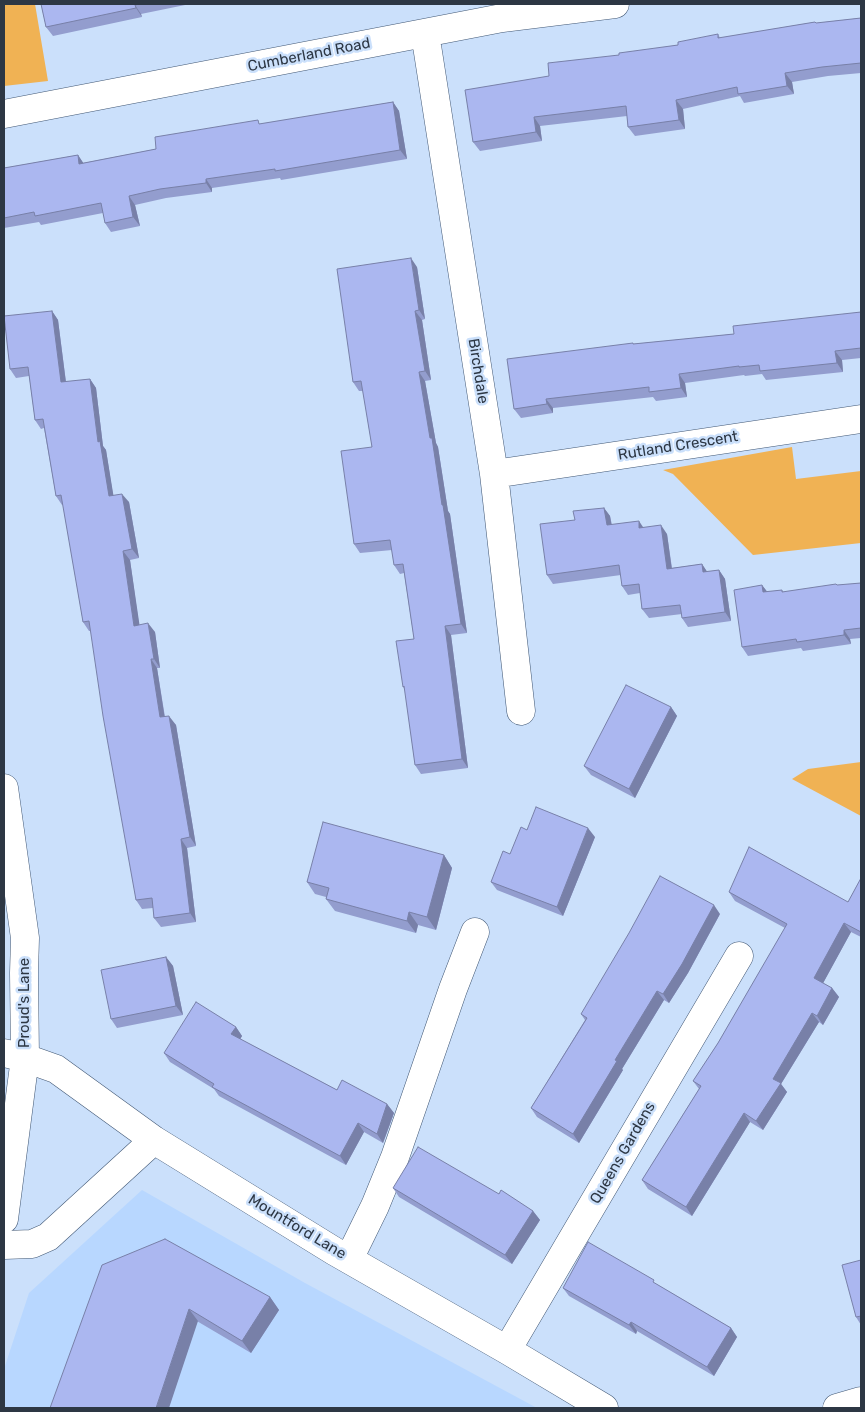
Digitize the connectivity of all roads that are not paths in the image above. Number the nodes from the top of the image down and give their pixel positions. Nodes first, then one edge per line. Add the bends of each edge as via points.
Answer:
1 (614, 4) edge
2 (501, 11) edge
3 (425, 33) junction
4 (4, 114) edge
5 (861, 419) edge
6 (494, 474) junction
7 (522, 711) dead end
8 (4, 788) edge
9 (475, 932) dead end
10 (738, 956) dead end
11 (14, 1055) edge
12 (154, 1140) junction
13 (4, 1219) edge
14 (4, 1245) edge
15 (349, 1259) junction
16 (507, 1350) junction
17 (861, 1401) edge
18 (604, 1408) edge
19 (838, 1408) edge

1 - 2 street, Cumberland Road
2 - 3 street, Cumberland Road
3 - 4 street, Cumberland Road
3 - 6 street, Birchdale
5 - 6 street, Rutland Crescent
6 - 7 street, Birchdale
8 - 11 street, Proud's Lane via 25,938
9 - 15 street via 395,1157
10 - 16 street, Queens Gardens
11 - 12 street, Mountford Lane via 56,1069
11 - 13 street, Proud's Lane
12 - 14 street via 48,1237 32,1244
12 - 15 street, Mountford Lane
15 - 16 street, Mountford Lane
16 - 18 street, Mountford Lane
17 - 19 street

